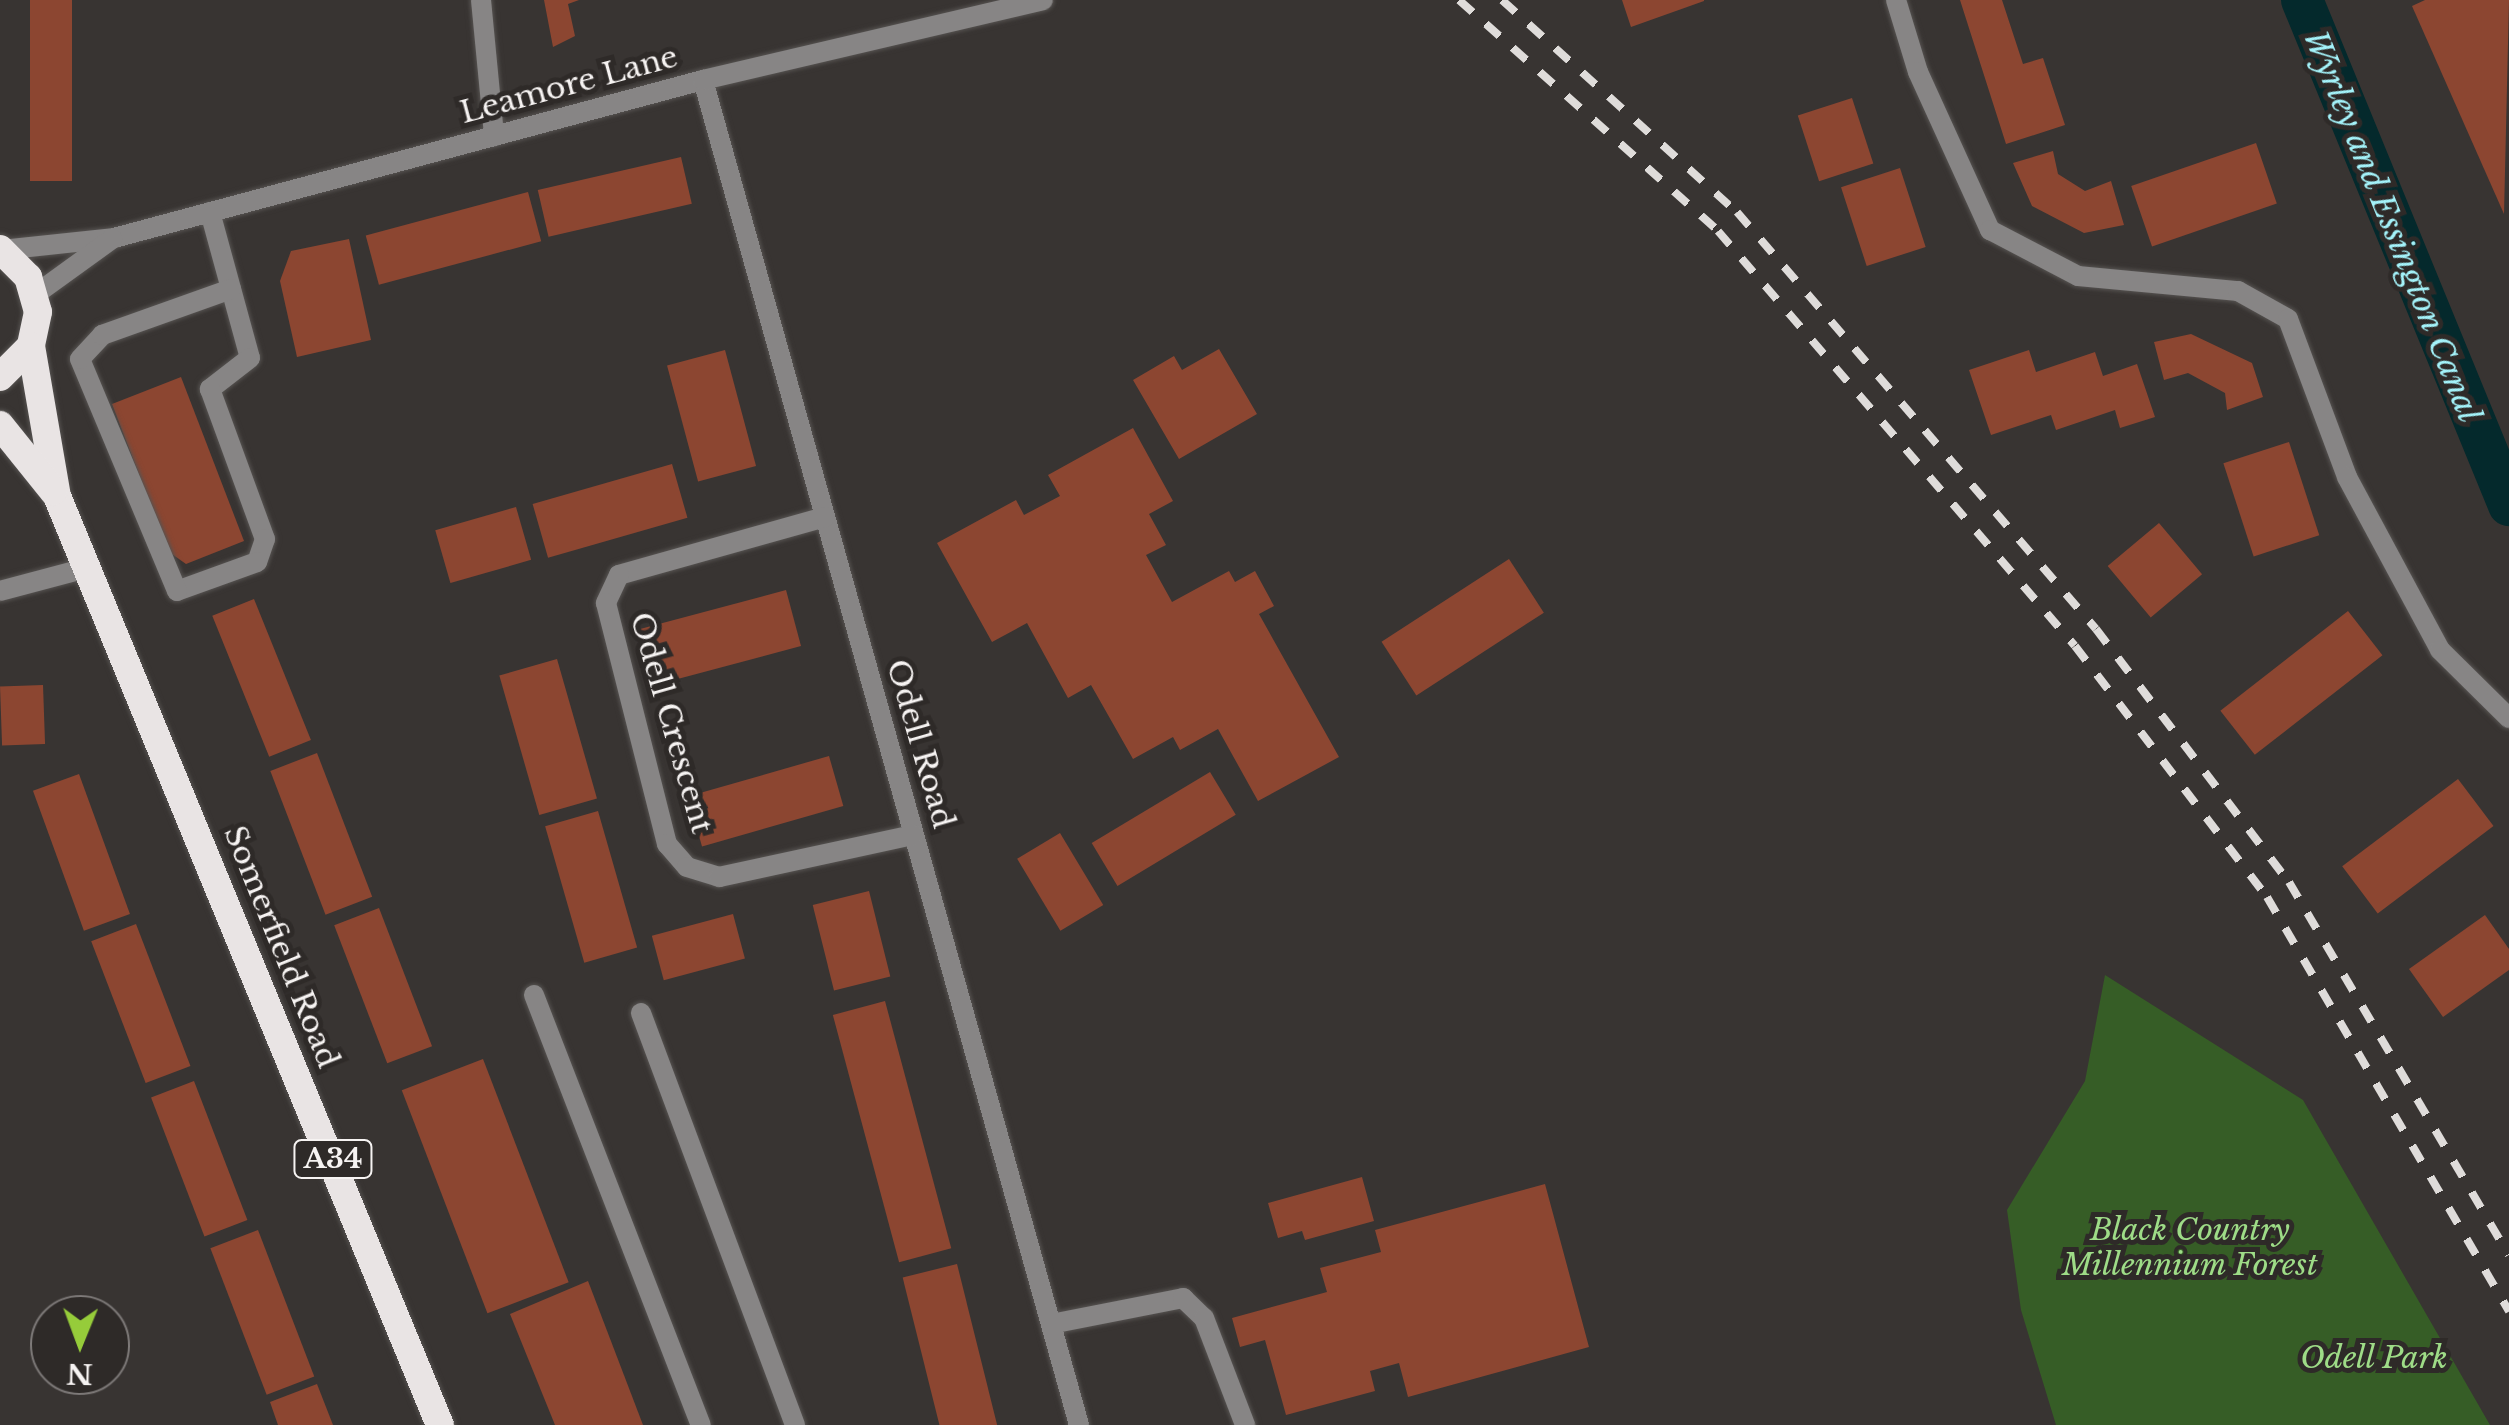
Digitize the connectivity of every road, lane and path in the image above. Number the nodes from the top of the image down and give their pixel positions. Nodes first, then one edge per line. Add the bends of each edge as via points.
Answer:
1 (481, 0) edge
2 (1043, 0) edge
3 (1896, 0) edge
4 (988, 6) edge
5 (703, 80) junction
6 (494, 136) junction
7 (210, 212) junction
8 (114, 238) junction
9 (1, 250) edge
10 (231, 289) junction
11 (36, 294) junction
12 (31, 346) junction
13 (0, 377) edge
14 (0, 424) edge
15 (57, 496) junction
16 (825, 518) junction
17 (90, 567) junction
18 (0, 591) edge
19 (2509, 718) edge
20 (914, 835) junction
21 (534, 995) dead end
22 (641, 1013) dead end
23 (1051, 1324) junction
24 (440, 1425) edge
25 (701, 1425) edge
26 (795, 1425) edge
27 (1080, 1425) edge
28 (1245, 1425) edge

1 - 6 street
2 - 4 street, Leamore Lane
3 - 19 street via 1918,72 1990,230 2078,276 2238,291 2288,319 2347,477 2440,650
4 - 5 street, Leamore Lane
5 - 6 street, Leamore Lane
5 - 16 street, Odell Road
6 - 7 street, Leamore Lane
7 - 8 street, Leamore Lane
7 - 10 street
8 - 9 street, Leamore Lane
8 - 11 street, Leamore Lane
9 - 11 highway
10 - 10 street via 102,335 80,359 177,591 257,562 265,539 210,389 250,358
11 - 12 highway, Somerfield Road
12 - 13 highway
12 - 15 highway, Somerfield Road / A34
14 - 15 highway, Somerfield Road / A34
15 - 17 highway, Somerfield Road / A34
16 - 20 street, Odell Road
16 - 20 street, Odell Crescent via 620,574 606,602 667,844 686,867 719,877
17 - 18 street
17 - 24 highway, Somerfield Road / A34
20 - 23 street, Odell Road
21 - 25 street
22 - 26 street
23 - 27 street, Odell Road
23 - 28 street via 1182,1298 1204,1318

